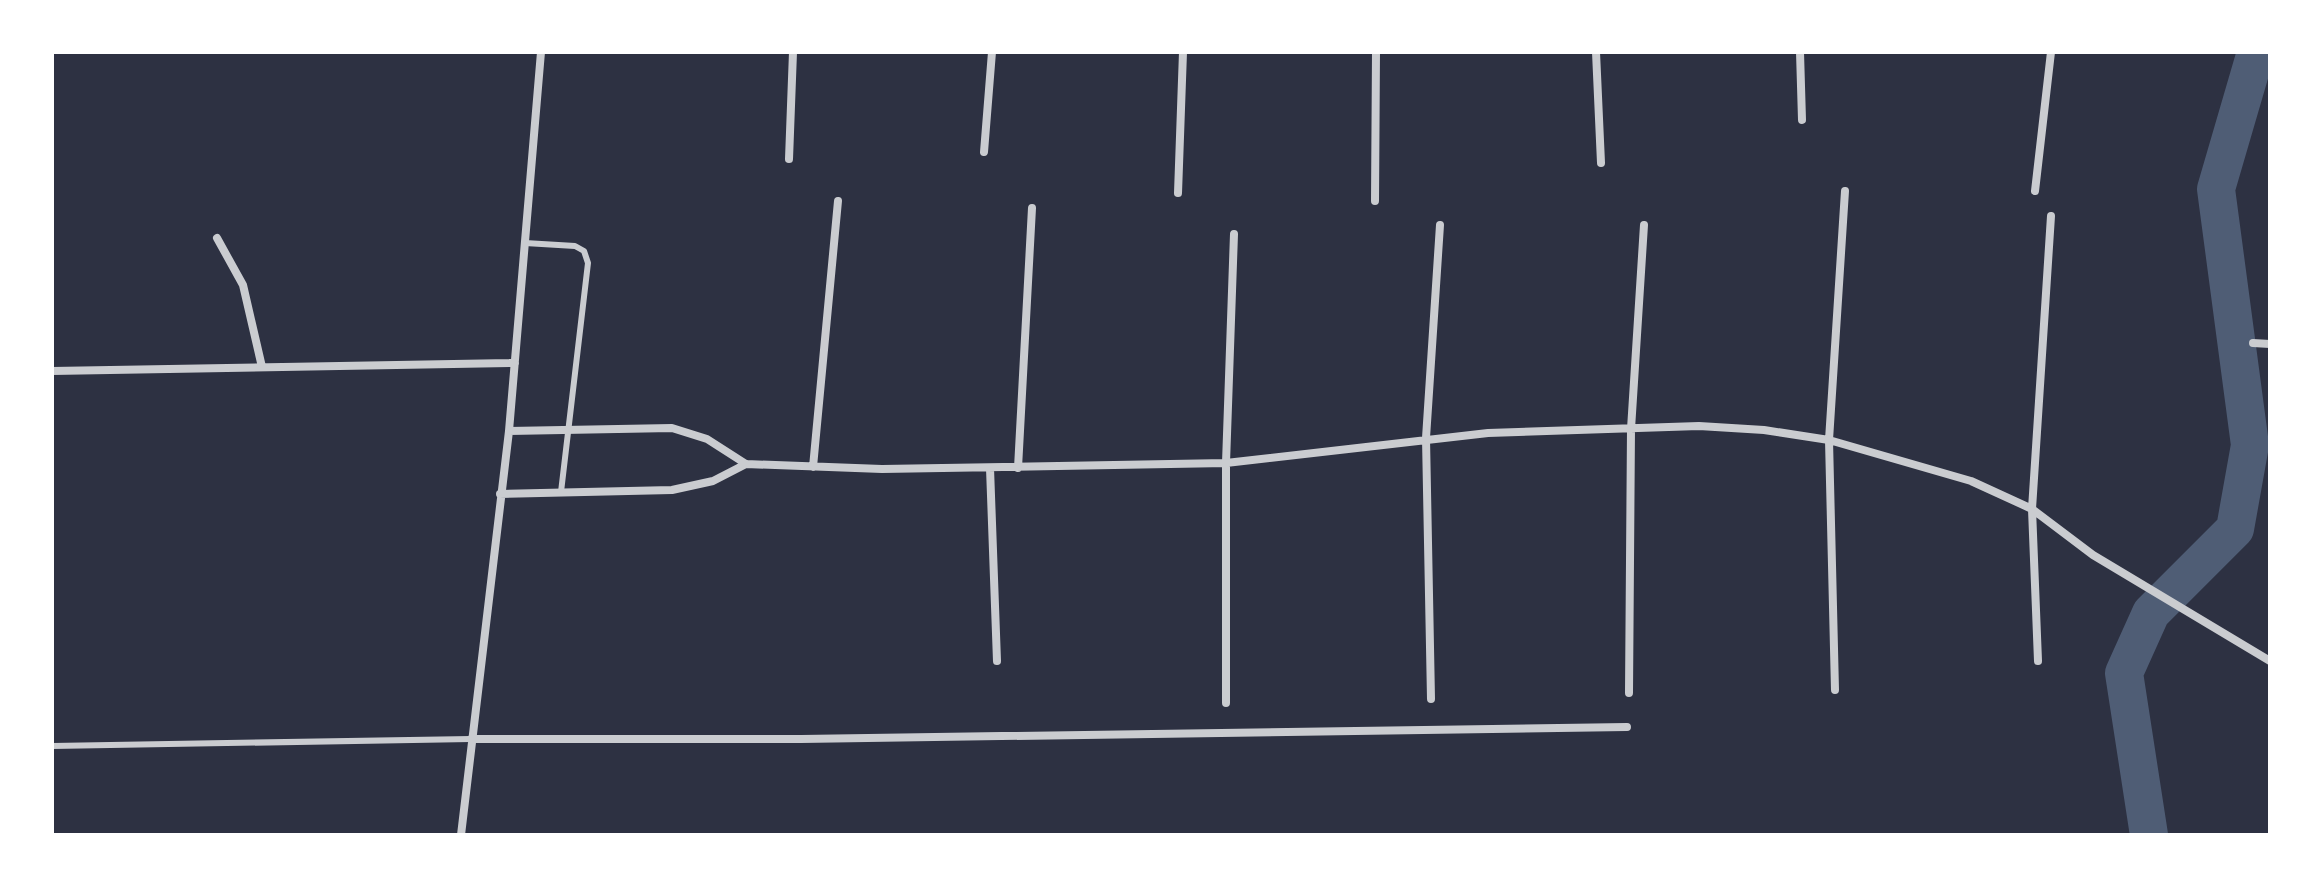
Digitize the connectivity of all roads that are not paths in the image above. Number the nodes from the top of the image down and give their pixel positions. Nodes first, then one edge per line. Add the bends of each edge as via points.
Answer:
1 (541, 52) edge
2 (793, 52) edge
3 (992, 52) edge
4 (1183, 52) edge
5 (1376, 52) edge
6 (1596, 52) edge
7 (1800, 52) edge
8 (2051, 52) edge
9 (1802, 120) dead end
10 (984, 152) dead end
11 (789, 159) dead end
12 (1601, 163) dead end
13 (1845, 191) dead end
14 (2035, 191) dead end
15 (1178, 193) dead end
16 (838, 201) dead end
17 (1375, 201) dead end
18 (1032, 208) dead end
19 (2051, 216) dead end
20 (1440, 225) dead end
21 (1644, 225) dead end
22 (1234, 234) dead end
23 (217, 238) dead end
24 (525, 243) junction
25 (2253, 343) dead end
26 (2270, 344) edge
27 (515, 363) junction
28 (262, 367) junction
29 (52, 371) edge
30 (1631, 429) junction
31 (567, 430) junction
32 (509, 431) junction
33 (1426, 438) junction
34 (1829, 440) junction
35 (1226, 463) junction
36 (746, 464) junction
37 (813, 467) junction
38 (990, 468) junction
39 (1018, 468) junction
40 (561, 492) junction
41 (500, 494) junction
42 (2032, 509) junction
43 (997, 661) dead end
44 (2038, 661) dead end
45 (2270, 661) edge
46 (1835, 690) dead end
47 (1629, 693) dead end
48 (1431, 699) dead end
49 (1226, 703) dead end
50 (1627, 727) dead end
51 (471, 739) junction
52 (52, 746) edge
53 (461, 835) edge

1 - 24 street
2 - 11 street
3 - 10 street
4 - 15 street
5 - 17 street
6 - 12 street
7 - 9 street
8 - 14 street
13 - 34 street
16 - 37 street
18 - 39 street
19 - 42 street
20 - 33 street
21 - 30 street
22 - 35 street
23 - 28 street via 243,285
24 - 27 street
24 - 31 lane via 575,246 584,251 588,263
25 - 26 street
27 - 28 street
27 - 32 street
28 - 29 street
30 - 33 street
30 - 34 street via 1699,426
30 - 47 street
31 - 32 street
31 - 36 street via 672,428 707,439
31 - 40 lane
32 - 41 street
33 - 35 street
33 - 48 street
34 - 42 street via 1971,481
34 - 46 street
35 - 39 street
35 - 49 street
36 - 37 street
36 - 40 street via 713,481 672,490
37 - 38 street
38 - 39 street
38 - 43 street
40 - 41 street
41 - 51 street
42 - 44 street
42 - 45 street via 2093,555
50 - 51 street
51 - 52 lane
51 - 53 street

